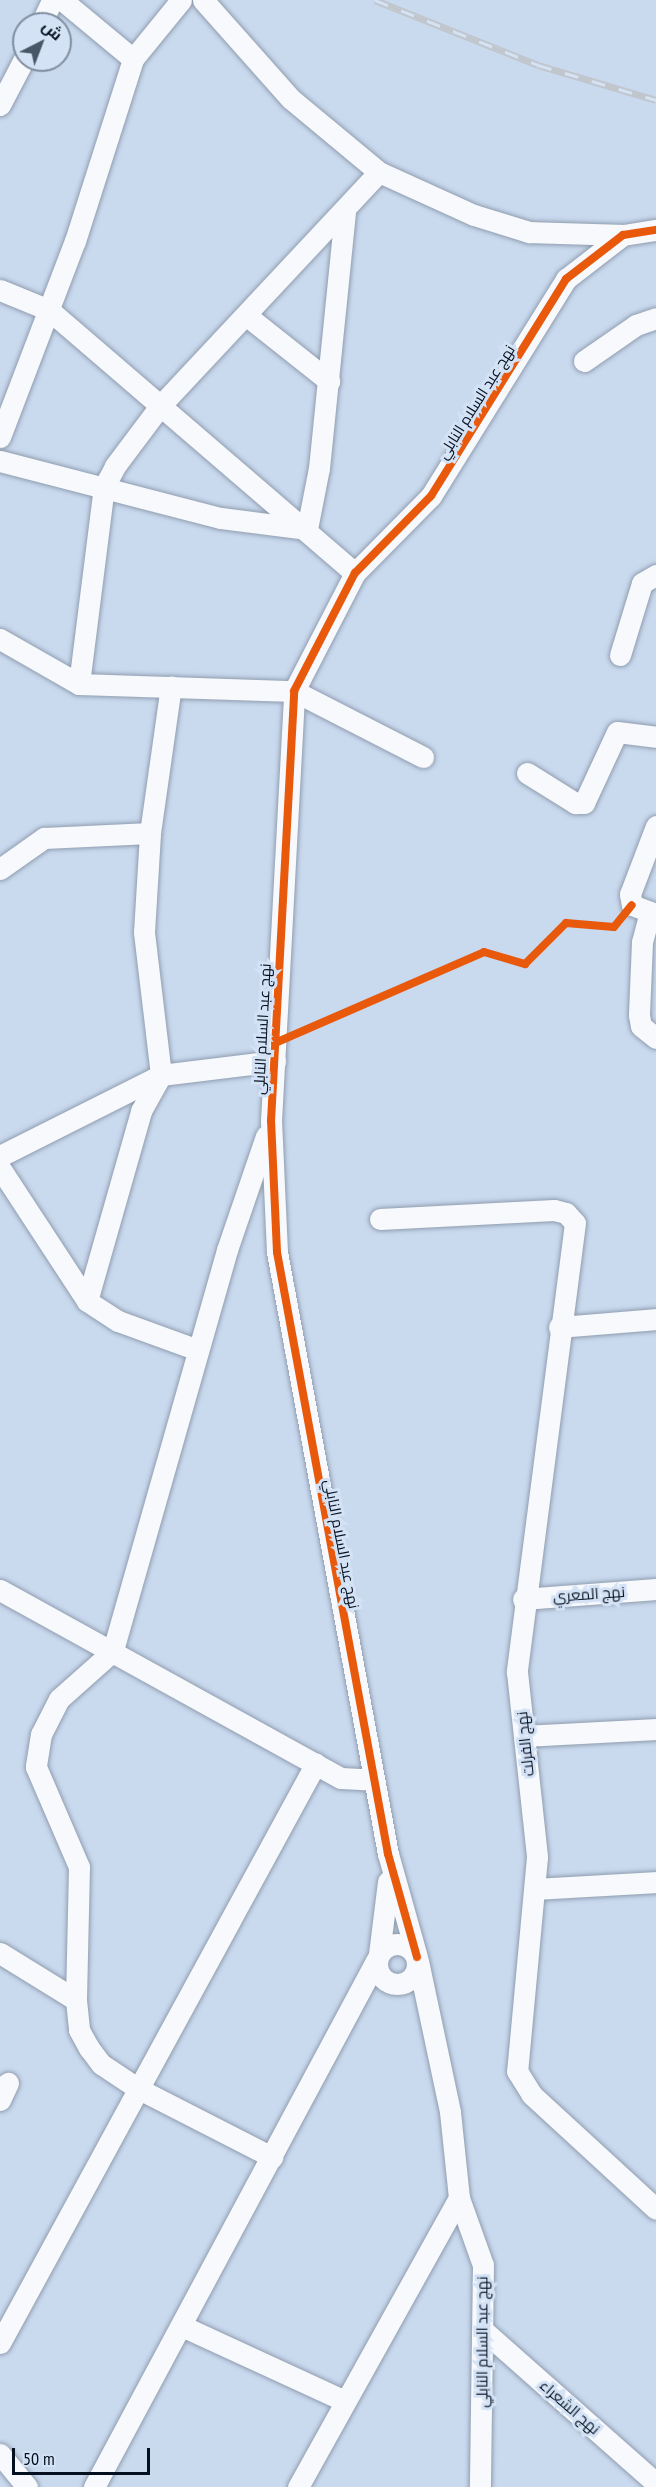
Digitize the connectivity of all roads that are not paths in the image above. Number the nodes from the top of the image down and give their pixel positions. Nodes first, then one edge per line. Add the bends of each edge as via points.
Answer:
1 (62, 0) edge
2 (181, 0) edge
3 (203, 0) edge
4 (133, 59) junction
5 (17, 72) edge
6 (0, 105) edge
7 (379, 172) junction
8 (345, 210) junction
9 (656, 230) edge
10 (623, 235) junction
11 (0, 290) edge
12 (49, 310) junction
13 (248, 316) junction
14 (656, 318) edge
15 (584, 361) dead end
16 (329, 381) junction
17 (160, 406) junction
18 (0, 437) edge
19 (0, 461) edge
20 (104, 487) junction
21 (307, 529) junction
22 (355, 573) junction
23 (656, 575) edge
24 (0, 639) edge
25 (620, 655) dead end
26 (79, 684) junction
27 (171, 686) junction
28 (294, 691) junction
29 (656, 737) edge
30 (423, 757) dead end
31 (527, 773) dead end
32 (656, 826) edge
33 (150, 833) junction
34 (0, 869) edge
35 (653, 913) edge
36 (656, 1038) edge
37 (274, 1061) junction
38 (161, 1075) junction
39 (271, 1121) junction
40 (0, 1156) edge
41 (0, 1168) edge
42 (380, 1218) dead end
43 (87, 1301) junction
44 (656, 1319) edge
45 (560, 1327) junction
46 (198, 1350) junction
47 (656, 1589) edge
48 (0, 1590) edge
49 (523, 1599) junction
50 (113, 1651) junction
51 (656, 1729) edge
52 (524, 1736) junction
53 (316, 1763) junction
54 (374, 1780) junction
55 (387, 1854) junction
56 (656, 1882) edge
57 (536, 1889) junction
58 (0, 1953) edge
59 (378, 1956) junction
60 (417, 1959) junction
61 (392, 1983) junction
62 (76, 2000) junction
63 (432, 2024) junction
64 (343, 2026) junction
65 (137, 2088) junction
66 (272, 2157) junction
67 (459, 2198) junction
68 (654, 2202) edge
69 (182, 2326) junction
70 (484, 2331) junction
71 (0, 2343) edge
72 (345, 2401) junction
73 (0, 2454) edge
74 (656, 2483) edge
75 (27, 2487) edge
76 (94, 2487) edge
77 (298, 2487) edge
78 (480, 2487) edge

1 - 4 street
2 - 4 street
3 - 7 street via 291,99
4 - 12 street
5 - 6 street
7 - 8 street
7 - 10 street via 474,215 529,232
8 - 13 street
8 - 16 street
9 - 10 street, نهج عبد السلام النابلي
10 - 22 street, نهج عبد السلام النابلي via 566,279 431,496
11 - 12 street
12 - 17 street
12 - 18 street
13 - 16 street
13 - 17 street
14 - 15 street via 636,325
16 - 21 street
17 - 20 street via 134,437
17 - 21 street
19 - 20 street
20 - 21 street via 221,518
20 - 26 street
21 - 22 street
22 - 28 street, نهج عبد السلام النابلي
23 - 25 street via 642,583
24 - 26 street
26 - 27 street
27 - 28 street
27 - 33 street
28 - 30 street
28 - 37 street, نهج عبد السلام النابلي
29 - 31 street via 617,732 584,803
32 - 35 street via 630,894 632,905
33 - 34 street via 44,838
33 - 38 street via 144,932
35 - 36 street via 642,942 639,1015 640,1026
37 - 38 street
37 - 39 street, نهج عبد السلام النابلي
38 - 40 street
38 - 43 street via 141,1111
39 - 46 street
39 - 54 street, نهج عبد السلام النابلي via 273,1199 288,1331
41 - 43 street
42 - 45 street, نهج الفرلت via 566,1213 574,1223 576,1241
43 - 46 street via 118,1321
44 - 45 street
45 - 49 street, نهج الفرلت
46 - 50 street
47 - 49 street, نهج المعري
48 - 50 street
49 - 52 street, نهج الفرلت via 517,1672
50 - 53 street
50 - 62 street via 63,1694 37,1750 38,1782 79,1866
51 - 52 street
52 - 57 street, نهج الفرلت
53 - 54 street via 341,1778
53 - 65 street
54 - 55 street, نهج عبد السلام النابلي
55 - 59 street, نهج عبد السلام النابلي via 388,1914
55 - 60 street, نهج عبد السلام النابلي
56 - 57 street
57 - 68 street, نهج الفرلت via 517,2071 532,2095
58 - 62 street
59 - 60 street via 396,1943 408,1946
59 - 61 street via 381,1976
59 - 64 street, نهج عبد السلام النابلي
60 - 61 street via 410,1980
60 - 63 street, نهج عبد السلام النابلي
61 - 63 street, نهج عبد السلام النابلي via 419,2002
61 - 64 street
62 - 65 street via 80,2030 88,2048 101,2064
63 - 67 street, نهج عبد السلام النابلي
64 - 66 street, نهج عبد السلام النابلي
65 - 66 street
65 - 71 street
66 - 69 street, نهج عبد السلام النابلي
67 - 70 street, نهج عبد السلام النابلي via 483,2265
67 - 72 street
69 - 72 street
69 - 76 street, نهج عبد السلام النابلي
70 - 74 street, نهج الشعراء
70 - 78 street, نهج عبد السلام النابلي
72 - 77 street
73 - 75 street

